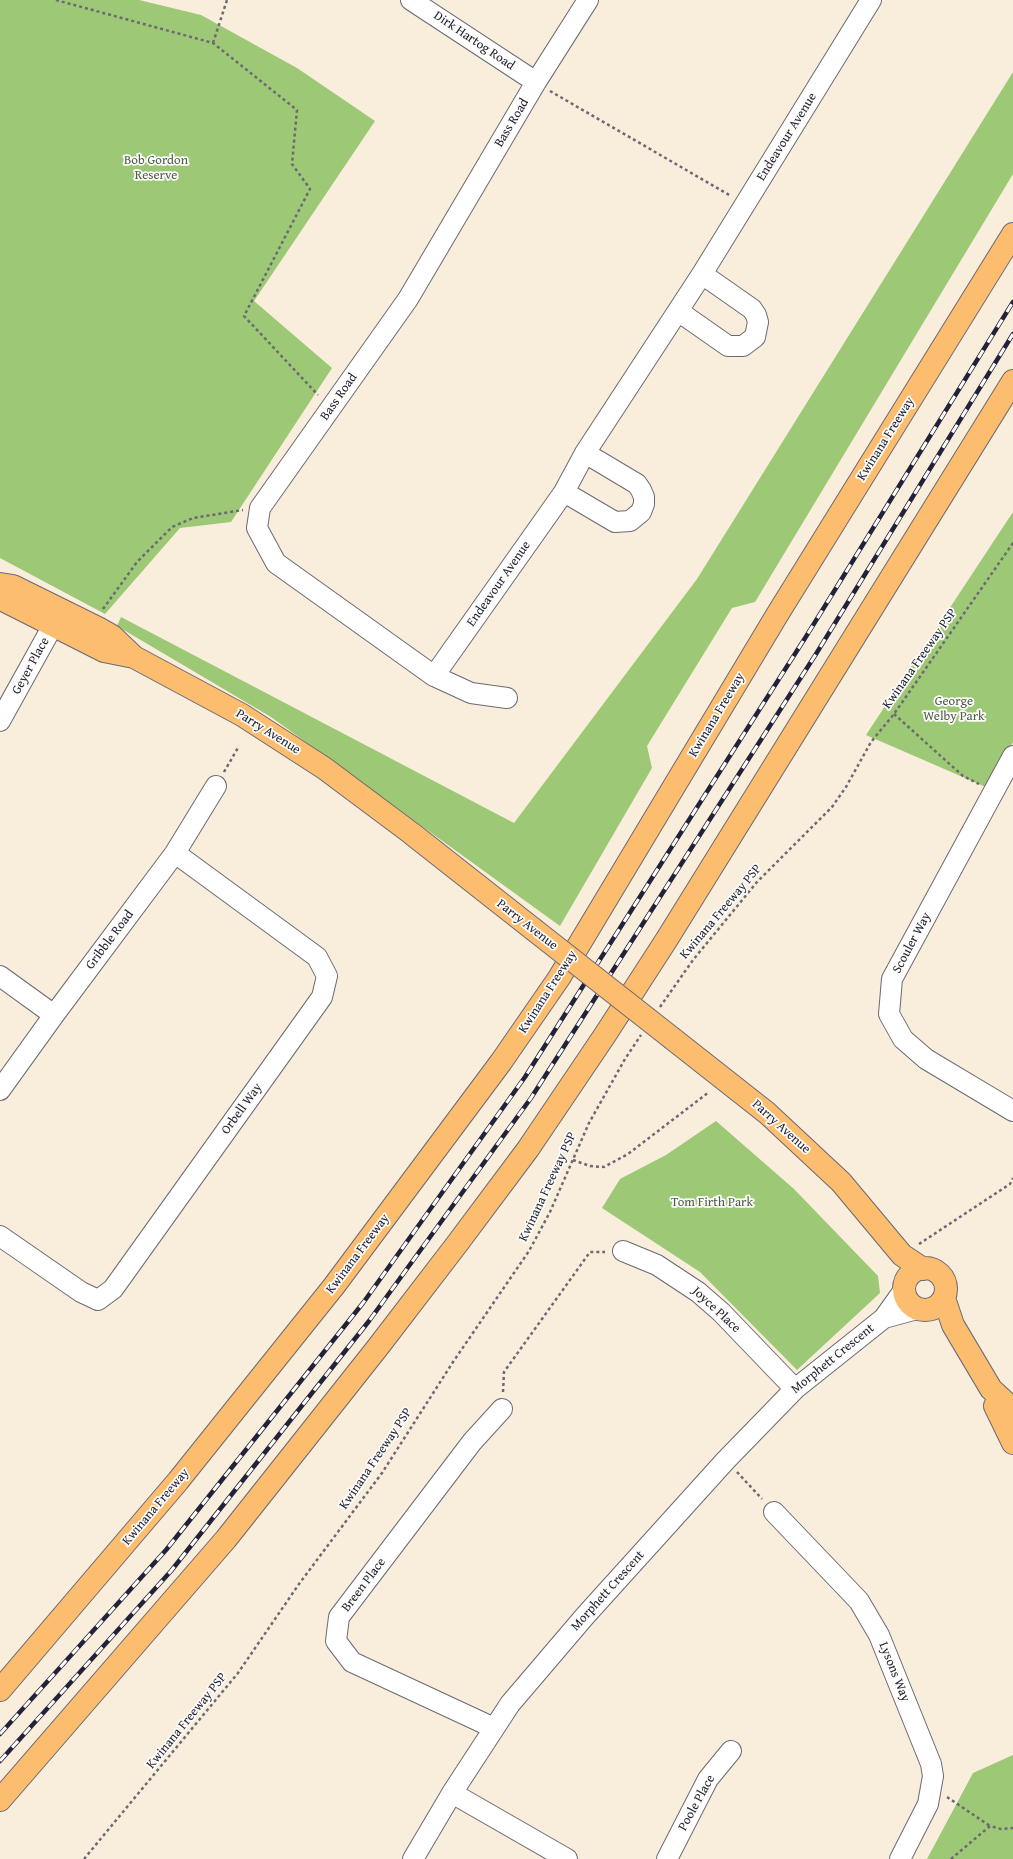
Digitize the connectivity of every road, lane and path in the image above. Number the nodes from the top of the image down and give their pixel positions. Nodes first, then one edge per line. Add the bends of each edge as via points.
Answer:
1 (56, 0) edge
2 (227, 0) edge
3 (412, 0) edge
4 (588, 0) edge
5 (871, 0) edge
6 (213, 43) junction
7 (536, 82) junction
8 (745, 204) junction
9 (1013, 234) edge
10 (702, 274) junction
11 (678, 311) junction
12 (1013, 381) edge
13 (331, 409) junction
14 (585, 453) junction
15 (564, 492) junction
16 (260, 508) junction
17 (1013, 544) edge
18 (0, 584) edge
19 (0, 596) edge
20 (58, 617) junction
21 (98, 628) junction
22 (134, 657) junction
23 (434, 676) junction
24 (507, 698) dead end
25 (894, 714) junction
26 (0, 721) edge
27 (239, 746) dead end
28 (1013, 756) edge
29 (216, 786) joint
30 (994, 792) junction
31 (175, 853) junction
32 (0, 976) edge
33 (657, 1011) dead end
34 (54, 1014) junction
35 (645, 1029) dead end
36 (0, 1090) edge
37 (711, 1090) dead end
38 (1013, 1111) edge
39 (573, 1160) junction
40 (1013, 1178) edge
41 (0, 1236) edge
42 (622, 1252) joint
43 (902, 1255) junction
44 (923, 1269) junction
45 (905, 1286) junction
46 (929, 1306) junction
47 (884, 1318) junction
48 (795, 1389) junction
49 (992, 1389) junction
50 (502, 1409) joint
51 (1013, 1418) edge
52 (1013, 1443) edge
53 (726, 1460) junction
54 (774, 1512) joint
55 (0, 1690) edge
56 (494, 1728) junction
57 (731, 1751) dead end
58 (932, 1791) junction
59 (452, 1793) junction
60 (0, 1800) edge
61 (990, 1826) junction
62 (1013, 1828) edge
63 (84, 1859) edge
64 (413, 1859) edge
65 (567, 1859) edge
66 (667, 1859) edge
67 (900, 1859) edge
68 (951, 1859) edge

1 - 6 path
2 - 6 path
3 - 7 street, Dirk Hartog Road
4 - 7 street, Bass Road
5 - 8 street, Endeavour Avenue
6 - 13 path via 297,110 292,164 310,189 244,316
7 - 8 path
7 - 13 street, Bass Road via 408,299
8 - 10 street, Endeavour Avenue
9 - 55 main road, Kwinana Freeway via 777,615 559,978 524,1030 334,1286 178,1481
10 - 11 street, Endeavour Avenue
10 - 11 street via 752,309 758,322 755,337 743,346 728,346
11 - 14 street, Endeavour Avenue
12 - 60 main road via 667,939 528,1149 382,1341 226,1539
13 - 16 street, Bass Road
14 - 15 street, Endeavour Avenue
14 - 15 street via 637,484 644,497 641,512 630,521 615,522
15 - 23 street, Endeavour Avenue
16 - 21 path via 193,518 172,527 137,562 94,623
16 - 23 street, Bass Road via 257,528 276,563
17 - 25 path, Kwinana Freeway PSP
18 - 20 main road, Parry Avenue via 13,586
19 - 20 main road, Parry Avenue via 5,601
20 - 21 main road, Parry Avenue
20 - 22 main road, Parry Avenue via 104,651
20 - 26 street, Geyer Place
21 - 22 main road, Parry Avenue via 112,636
22 - 43 main road, Parry Avenue, bridge via 242,715 324,768 411,833 767,1113 841,1182
23 - 24 street, Bass Road via 471,694
25 - 30 path via 963,776
25 - 33 path, Kwinana Freeway PSP via 871,742 832,807 757,882 693,960
27 - 29 path
28 - 30 street, Scouler Way
29 - 31 street, Gribble Road
30 - 38 street, Scouler Way via 892,979 889,1014 903,1039 926,1059
31 - 34 street, Gribble Road
31 - 41 street, Orbell Way via 317,956 327,976 322,997 113,1289 98,1300 80,1292
32 - 34 street
34 - 36 street, Gribble Road
35 - 39 path, Kwinana Freeway PSP via 589,1123
37 - 39 path via 628,1154 604,1167 590,1166
39 - 63 path, Kwinana Freeway PSP via 529,1251 453,1362 382,1473 238,1673
40 - 43 path via 1010,1184
42 - 48 street, Joyce Place via 657,1265 698,1292 721,1312
42 - 50 path via 590,1252 504,1372
43 - 44 main road, Parry Avenue
43 - 45 main road
44 - 45 main road via 913,1273
44 - 46 main road, Parry Avenue via 930,1270 942,1278 945,1284
45 - 46 main road via 908,1301
45 - 47 street, Morphett Crescent
46 - 47 street, Morphett Crescent
46 - 49 main road via 953,1325
47 - 48 street, Morphett Crescent
48 - 53 street, Morphett Crescent
49 - 51 main road via 1005,1402
49 - 52 main road via 995,1408
50 - 56 street, Breen Place via 472,1442 339,1617 336,1641 352,1662
53 - 54 path
53 - 56 street, Morphett Crescent via 585,1616 510,1704
54 - 58 street, Lysons Way via 858,1601 879,1635 931,1764
56 - 59 street, Morphett Crescent
57 - 66 street, Poole Place via 708,1779
58 - 61 path via 943,1795
58 - 67 street, Lysons Way
59 - 64 street, Morphett Crescent
59 - 65 street
61 - 62 path
61 - 68 path

